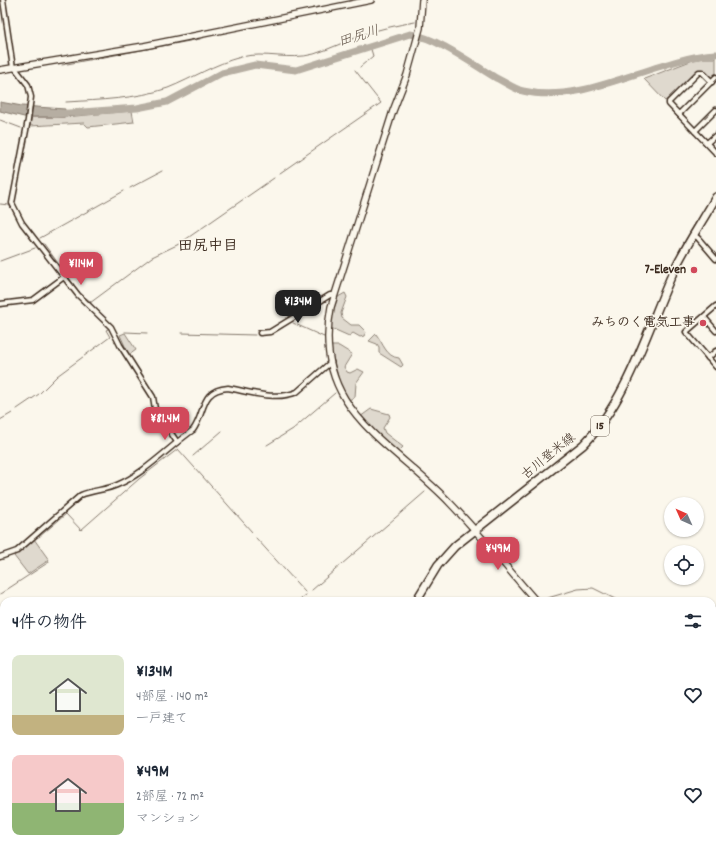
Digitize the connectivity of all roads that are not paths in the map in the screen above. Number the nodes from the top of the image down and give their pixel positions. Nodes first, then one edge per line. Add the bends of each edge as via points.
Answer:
1 (3, 0) edge
2 (371, 0) edge
3 (422, 0) edge
4 (14, 68) junction
5 (0, 70) edge
6 (716, 77) edge
7 (712, 82) junction
8 (716, 110) edge
9 (679, 114) junction
10 (695, 131) junction
11 (716, 135) edge
12 (707, 144) junction
13 (716, 153) edge
14 (716, 197) edge
15 (694, 235) junction
16 (716, 259) edge
17 (64, 277) junction
18 (334, 295) junction
19 (0, 304) edge
20 (716, 306) edge
21 (704, 317) junction
22 (716, 331) edge
23 (260, 333) dead end
24 (716, 351) edge
25 (708, 358) junction
26 (331, 362) junction
27 (716, 367) edge
28 (177, 442) junction
29 (474, 530) junction
30 (0, 556) edge
31 (419, 597) edge
32 (533, 597) edge

1 - 4 street
2 - 4 street via 144,46
3 - 18 street via 420,28 407,75 392,112
4 - 5 street
4 - 17 street via 30,90 30,104 12,203 22,223
6 - 7 street
7 - 9 street
7 - 9 street via 700,72 674,97 669,104
8 - 10 street
9 - 10 street
10 - 12 street
11 - 12 street
12 - 13 street
14 - 15 main road, 古川登米線 / 15
15 - 16 street
15 - 29 main road, 古川登米線 / 15 via 670,279 637,357 598,428 583,445
17 - 19 street via 33,300
17 - 28 street via 78,295 111,326 153,397 155,409
18 - 23 street via 330,295 270,332
18 - 26 street via 327,339
20 - 21 street
21 - 22 street
21 - 25 street via 686,332
24 - 25 street
25 - 27 street
26 - 28 street via 292,394 280,396 228,388 209,395 195,427
26 - 29 street via 338,388 358,420 450,503
28 - 30 street via 137,474 116,486 81,495 17,551
29 - 31 main road, 古川登米線 / 15 via 446,555
29 - 32 street

